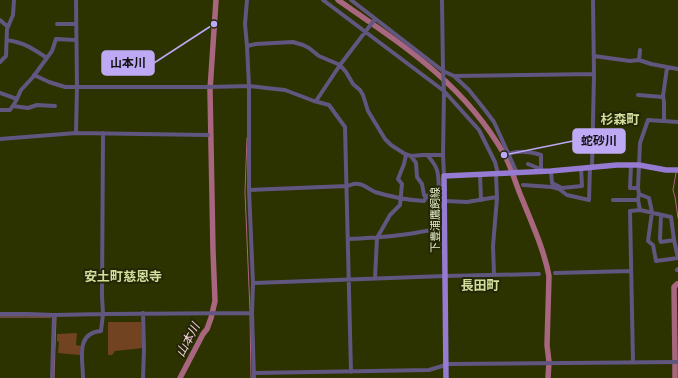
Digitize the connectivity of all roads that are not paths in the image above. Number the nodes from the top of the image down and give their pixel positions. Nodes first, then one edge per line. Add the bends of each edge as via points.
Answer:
1 (14, 0) edge
2 (76, 0) edge
3 (247, 0) edge
4 (323, 0) edge
5 (352, 0) edge
6 (442, 0) edge
7 (593, 0) edge
8 (376, 19) junction
9 (0, 20) edge
10 (57, 24) dead end
11 (76, 24) junction
12 (8, 27) junction
13 (365, 32) junction
14 (7, 40) junction
15 (76, 40) junction
16 (247, 46) junction
17 (640, 50) dead end
18 (594, 56) junction
19 (47, 58) junction
20 (639, 60) junction
21 (0, 62) edge
22 (340, 65) junction
23 (666, 68) junction
24 (678, 69) edge
25 (443, 71) junction
26 (594, 74) junction
27 (34, 75) junction
28 (454, 76) junction
29 (249, 86) junction
30 (77, 87) junction
31 (444, 92) junction
32 (0, 93) edge
33 (638, 95) dead end
34 (664, 97) junction
35 (17, 99) junction
36 (316, 101) junction
37 (13, 106) junction
38 (55, 106) dead end
39 (0, 110) edge
40 (664, 121) junction
41 (678, 122) edge
42 (76, 133) junction
43 (103, 133) junction
44 (208, 135) dead end
45 (0, 139) edge
46 (508, 154) junction
47 (408, 155) junction
48 (427, 155) junction
49 (443, 155) junction
50 (528, 164) dead end
51 (631, 165) junction
52 (639, 165) junction
53 (591, 167) junction
54 (581, 168) junction
55 (678, 170) edge
56 (438, 171) junction
57 (540, 171) junction
58 (551, 171) junction
59 (517, 173) junction
60 (480, 174) junction
61 (497, 174) junction
62 (444, 176) junction
63 (523, 185) dead end
64 (347, 186) junction
65 (638, 188) junction
66 (249, 190) junction
67 (442, 191) junction
68 (639, 194) junction
69 (497, 197) junction
70 (400, 198) junction
71 (426, 198) junction
72 (481, 200) junction
73 (613, 200) dead end
74 (638, 200) junction
75 (445, 201) junction
76 (640, 210) junction
77 (652, 212) junction
78 (661, 215) junction
79 (445, 226) junction
80 (377, 238) junction
81 (348, 239) junction
82 (674, 240) junction
83 (678, 258) edge
84 (631, 271) junction
85 (555, 273) dead end
86 (539, 274) dead end
87 (494, 275) junction
88 (445, 276) junction
89 (375, 278) junction
90 (348, 280) junction
91 (253, 283) junction
92 (143, 313) junction
93 (252, 313) junction
94 (0, 314) edge
95 (103, 314) junction
96 (54, 315) junction
97 (633, 362) junction
98 (678, 362) edge
99 (446, 364) junction
100 (351, 372) junction
101 (254, 376) edge
102 (52, 378) edge
103 (82, 378) edge
104 (143, 378) edge
105 (446, 378) edge

1 - 12 street via 13,15
2 - 11 street
3 - 16 street
4 - 13 street
5 - 8 street
6 - 25 street
7 - 18 street
8 - 13 street
8 - 25 street
9 - 12 street
10 - 11 street
11 - 15 street
12 - 14 street
13 - 22 street
13 - 31 street
14 - 19 street via 28,45
14 - 21 street via 6,56
15 - 19 street via 56,39
15 - 30 street
16 - 22 street via 293,42
16 - 29 street
17 - 20 street
18 - 20 street
18 - 26 street
19 - 27 street
20 - 23 street
22 - 36 street
22 - 47 street via 360,90 368,111 385,139
23 - 24 street
23 - 34 street
25 - 28 street
25 - 31 street
26 - 28 street
26 - 53 street
27 - 30 street via 57,85
27 - 35 street
28 - 46 street via 486,110
29 - 30 street
29 - 36 street via 285,90
29 - 66 street
30 - 42 street
31 - 49 street
31 - 61 street via 479,130 495,162
32 - 35 street
33 - 34 street
34 - 40 street
35 - 37 street
36 - 64 street via 329,105 345,127
37 - 38 street
37 - 39 street via 10,110
40 - 41 street
40 - 52 street via 648,120 640,143
42 - 43 street
42 - 45 street
43 - 44 street
43 - 95 street
46 - 57 street via 541,154
46 - 59 street
47 - 48 street
47 - 70 street via 398,179 402,184
47 - 71 street via 416,163 417,177
48 - 49 street
48 - 56 street via 435,163
49 - 62 street
50 - 57 street
51 - 52 main road, 下豊浦鷹飼線
51 - 53 main road, 下豊浦鷹飼線
51 - 65 street via 630,188
52 - 55 main road, 下豊浦鷹飼線
52 - 65 street
53 - 54 main road, 下豊浦鷹飼線
53 - 63 street via 589,200 567,195 552,187
54 - 58 main road, 下豊浦鷹飼線
54 - 58 street via 582,186 576,187 562,188 552,183
56 - 62 street
56 - 67 street
57 - 58 main road, 下豊浦鷹飼線
57 - 59 main road, 下豊浦鷹飼線
59 - 61 main road, 下豊浦鷹飼線
60 - 61 main road, 下豊浦鷹飼線
60 - 62 main road, 下豊浦鷹飼線
60 - 72 street
61 - 69 street
62 - 67 main road, 下豊浦鷹飼線
64 - 66 street
64 - 70 street via 361,184 373,191
64 - 81 street
65 - 68 street
66 - 91 street
67 - 71 street
67 - 75 main road, 下豊浦鷹飼線
68 - 74 street
68 - 77 street via 649,198
69 - 72 street
69 - 87 street via 493,246
70 - 71 street via 424,201
70 - 80 street via 400,205 390,215
72 - 75 street
73 - 74 street
74 - 76 street
75 - 79 main road, 下豊浦鷹飼線
76 - 77 street
76 - 84 street via 630,210
77 - 78 street
77 - 83 street via 648,241 653,244 656,261
78 - 82 street via 671,217
78 - 82 street via 661,242
79 - 80 street
79 - 88 main road, 下豊浦鷹飼線
80 - 81 street
80 - 89 street
81 - 90 street
82 - 83 street
84 - 85 street
84 - 97 street
86 - 87 street
87 - 88 street
88 - 89 street
88 - 99 main road, 下豊浦鷹飼線
89 - 90 street
90 - 91 street
90 - 100 street
91 - 93 street
92 - 93 street
92 - 95 street
92 - 104 street
93 - 101 street
94 - 96 street
95 - 96 street
95 - 103 street via 101,331 94,331 83,343
96 - 102 street
97 - 98 street
97 - 99 street
99 - 100 street via 429,370
99 - 105 main road, 下豊浦鷹飼線
100 - 101 street

